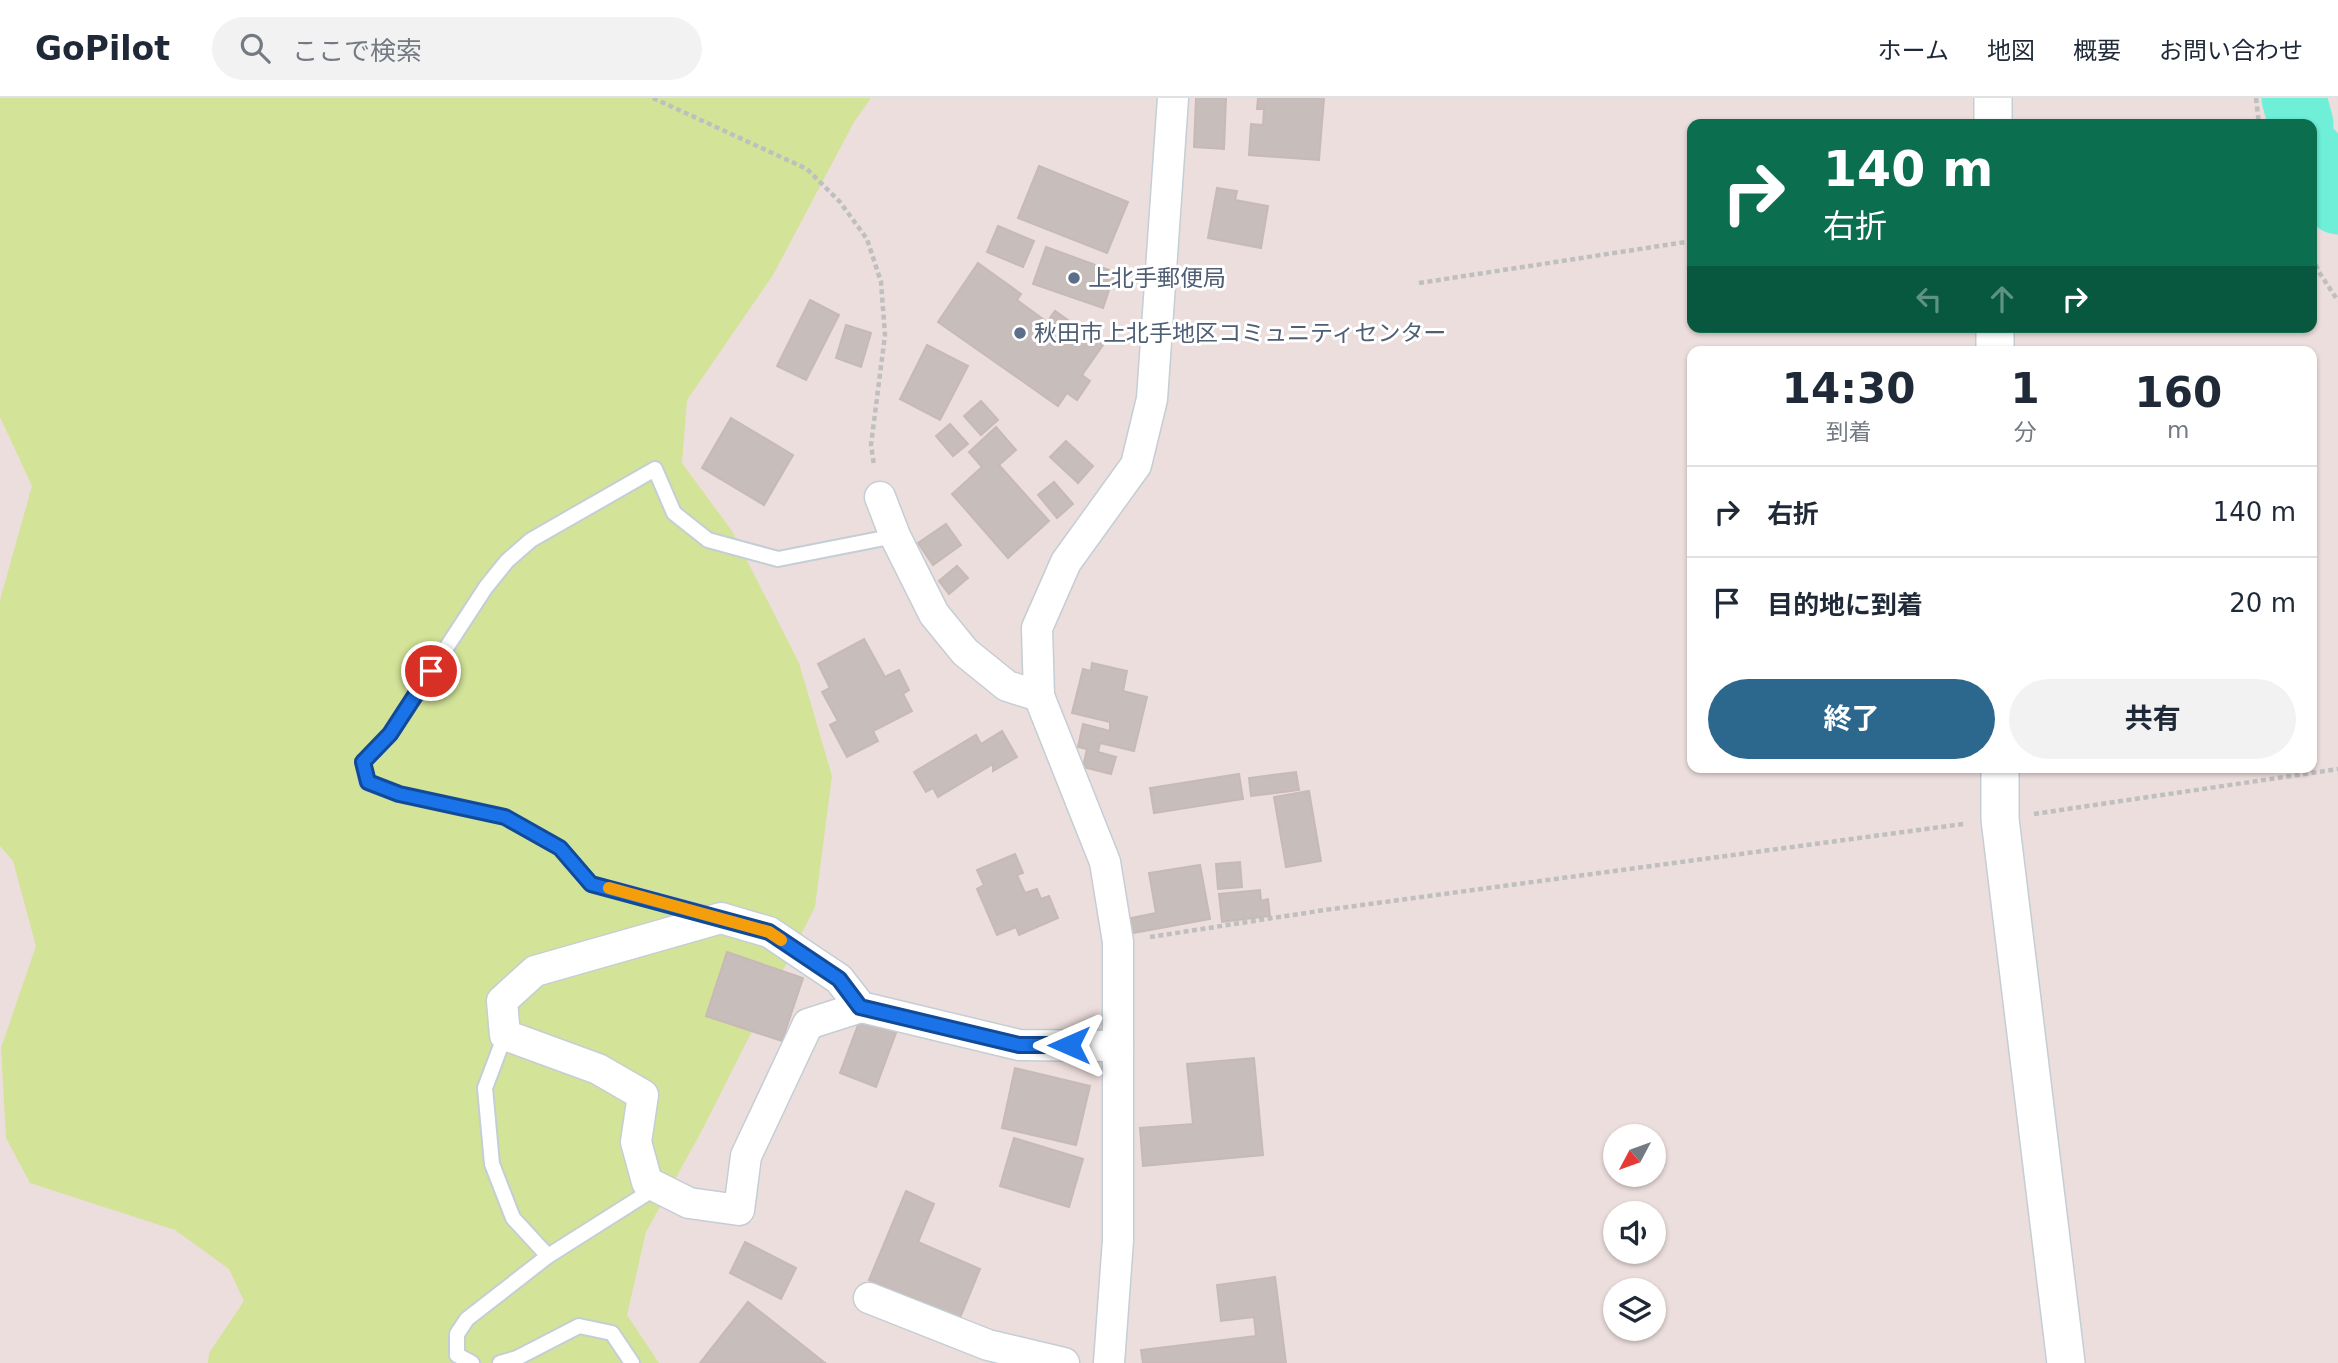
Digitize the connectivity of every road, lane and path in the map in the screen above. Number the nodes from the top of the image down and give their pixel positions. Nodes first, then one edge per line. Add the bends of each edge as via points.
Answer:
1 (653, 98) edge
2 (1173, 98) edge
3 (1993, 98) edge
4 (2256, 98) edge
5 (1993, 119) edge
6 (2258, 119) edge
7 (1687, 241) edge
8 (2317, 268) edge
9 (1419, 283) dead end
10 (2338, 301) edge
11 (880, 497) joint
12 (895, 536) junction
13 (1039, 696) junction
14 (2338, 769) edge
15 (2317, 772) edge
16 (2000, 773) edge
17 (2311, 773) edge
18 (2000, 819) junction
19 (721, 918) junction
20 (1118, 942) junction
21 (860, 1007) junction
22 (505, 1035) junction
23 (1118, 1046) junction
24 (657, 1187) junction
25 (548, 1256) junction
26 (869, 1298) dead end
27 (471, 1363) edge
28 (500, 1363) edge
29 (632, 1363) edge
30 (1064, 1363) edge
31 (1109, 1363) edge
32 (2066, 1363) edge

1 - 11 path via 807,169 840,202 867,239 881,282 884,335 871,445
2 - 13 street via 1152,399 1136,465 1066,562 1037,628
3 - 5 street
4 - 6 path
7 - 9 path
8 - 10 path
11 - 12 street
12 - 13 street via 934,614 965,652 1007,686
12 - 19 lane via 778,559 708,540 674,513 654,469 531,540 507,561 390,734 363,762 368,782 399,794 505,817 560,848 591,884
13 - 20 street via 1105,862
14 - 15 path
16 - 18 street
17 - 18 path
18 - 20 path
18 - 32 street
19 - 21 street via 769,932 839,979
19 - 22 street via 535,971 502,1001
20 - 23 street
21 - 23 street via 1019,1045
21 - 24 street via 808,1024 746,1156 739,1210 689,1203
22 - 24 street via 598,1069 643,1094 636,1142 647,1182
22 - 25 lane via 485,1088 492,1164 513,1218
23 - 31 street via 1118,1240
24 - 25 lane
25 - 27 lane via 467,1319 457,1334 457,1355
26 - 30 street via 988,1345
28 - 29 lane via 579,1326 612,1334

